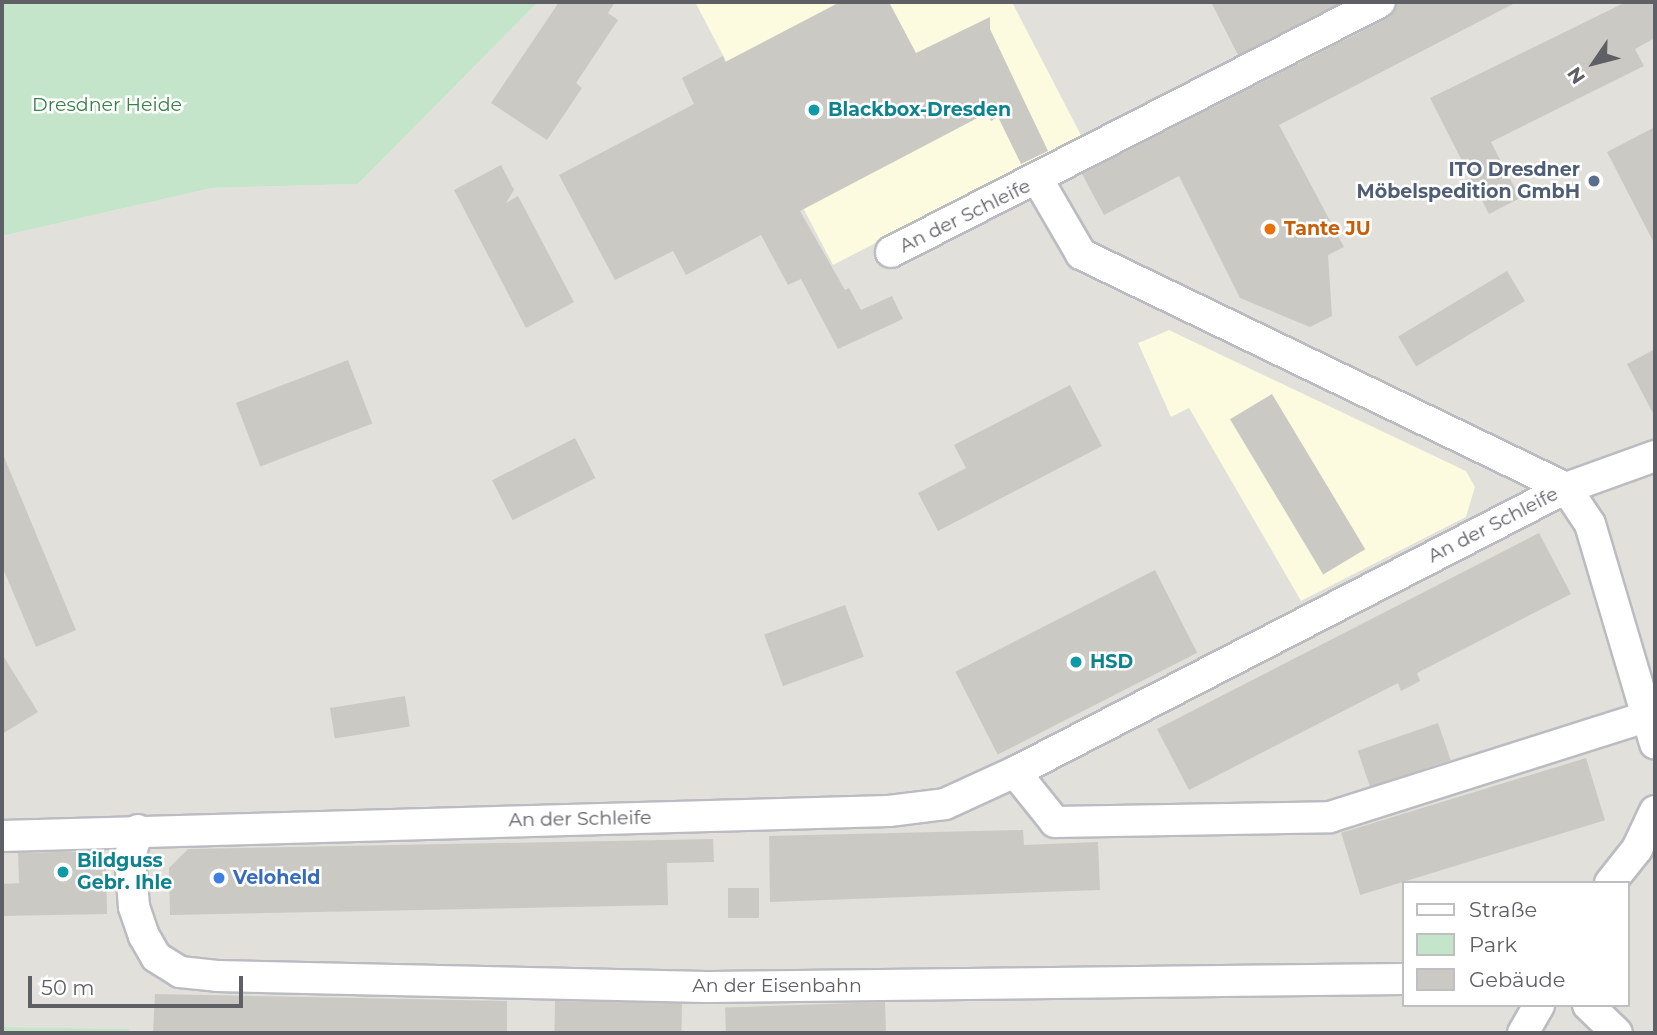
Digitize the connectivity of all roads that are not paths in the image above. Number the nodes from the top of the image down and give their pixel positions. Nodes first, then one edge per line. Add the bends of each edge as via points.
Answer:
1 (1380, 2) edge
2 (1038, 180) junction
3 (891, 252) dead end
4 (1655, 456) edge
5 (1566, 488) junction
6 (1648, 716) junction
7 (1655, 744) edge
8 (1016, 772) junction
9 (1655, 811) edge
10 (138, 830) junction
11 (2, 836) edge
12 (1612, 881) edge
13 (1402, 979) edge
14 (1538, 1007) edge
15 (1590, 1007) edge
16 (1523, 1033) edge
17 (1616, 1033) edge

1 - 2 street, An der Schleife
2 - 3 street, An der Schleife
2 - 5 street, An der Schleife via 1081,254
4 - 5 street
5 - 6 street via 1590,524
5 - 8 street, An der Schleife
6 - 7 street
6 - 8 street via 1330,817 1055,822
8 - 10 street, An der Schleife via 945,804 889,811
9 - 12 street via 1637,849
10 - 11 street, An der Schleife via 104,836
10 - 13 street, An der Eisenbahn via 130,856 134,907 156,957 180,972 692,986
14 - 16 street
15 - 17 street

